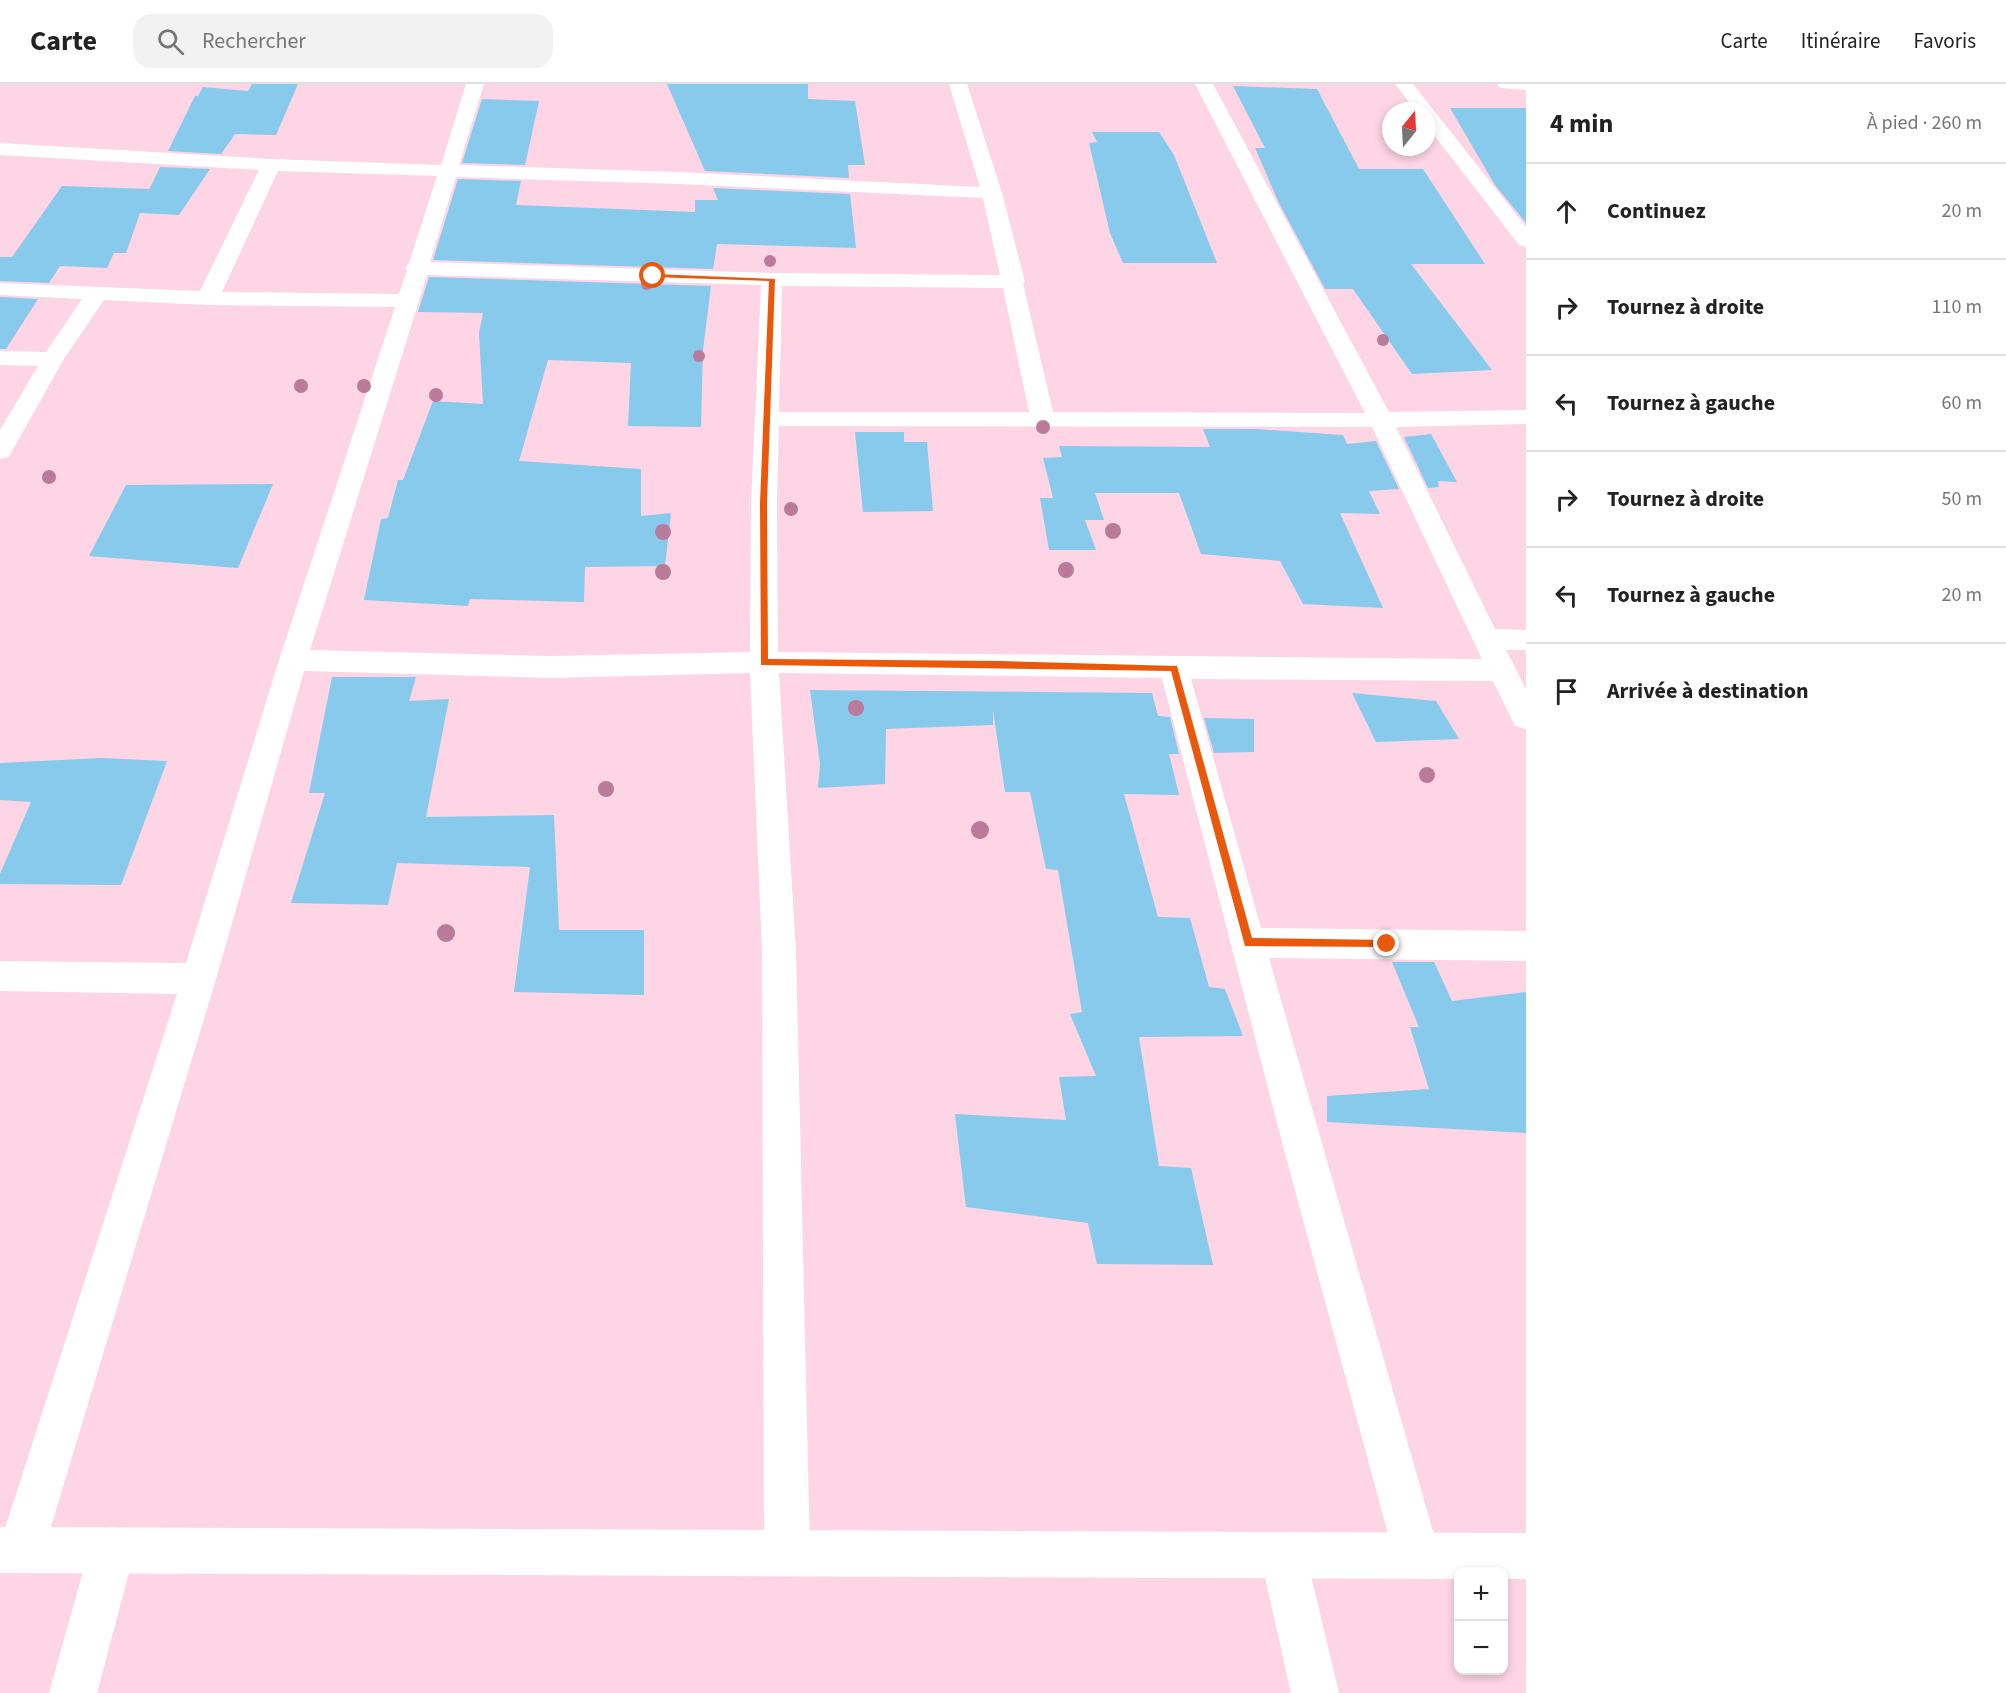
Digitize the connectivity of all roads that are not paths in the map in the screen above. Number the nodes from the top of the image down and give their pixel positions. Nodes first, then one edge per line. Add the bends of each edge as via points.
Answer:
1 (475, 84) edge
2 (958, 84) edge
3 (1203, 84) edge
4 (1404, 84) edge
5 (1506, 84) edge
6 (1526, 84) edge
7 (1418, 102) edge
8 (1436, 125) edge
9 (0, 149) edge
10 (271, 165) junction
11 (447, 171) junction
12 (992, 193) junction
13 (1526, 241) edge
14 (416, 268) junction
15 (772, 279) junction
16 (1014, 282) junction
17 (0, 289) edge
18 (98, 292) junction
19 (208, 297) junction
20 (407, 301) junction
21 (0, 358) edge
22 (53, 359) junction
23 (1526, 417) edge
24 (768, 419) junction
25 (1043, 419) junction
26 (1381, 420) junction
27 (0, 451) edge
28 (1485, 639) junction
29 (1526, 640) edge
30 (294, 660) junction
31 (764, 662) junction
32 (1174, 668) junction
33 (1501, 670) junction
34 (1526, 718) edge
35 (1248, 943) junction
36 (1526, 945) edge
37 (0, 976) edge
38 (200, 979) junction
39 (10, 1550) edge
40 (112, 1550) junction
41 (787, 1553) junction
42 (1283, 1555) junction
43 (1417, 1556) junction
44 (1526, 1556) edge
45 (74, 1693) edge
46 (1315, 1693) edge

1 - 11 street
2 - 12 street
3 - 26 street
4 - 7 street
5 - 6 street
8 - 13 street
9 - 10 street
10 - 11 street
10 - 19 street
11 - 12 street
11 - 14 street
12 - 16 street
14 - 15 street
14 - 20 street
15 - 16 street
15 - 24 street
16 - 25 street
17 - 18 street
18 - 19 street
18 - 22 street
19 - 20 street
20 - 30 street
21 - 22 street
22 - 27 street
23 - 26 street
24 - 25 street
24 - 31 street
25 - 26 street
26 - 28 street
28 - 29 street
28 - 33 street
30 - 31 street via 551,668
30 - 38 street
31 - 32 street
31 - 41 street via 779,951
32 - 33 street
32 - 35 street
33 - 34 street
35 - 36 street
35 - 43 street
37 - 38 street
38 - 39 street
39 - 40 street
40 - 41 street
40 - 45 street
41 - 42 street
42 - 43 street
42 - 46 street
43 - 44 street

